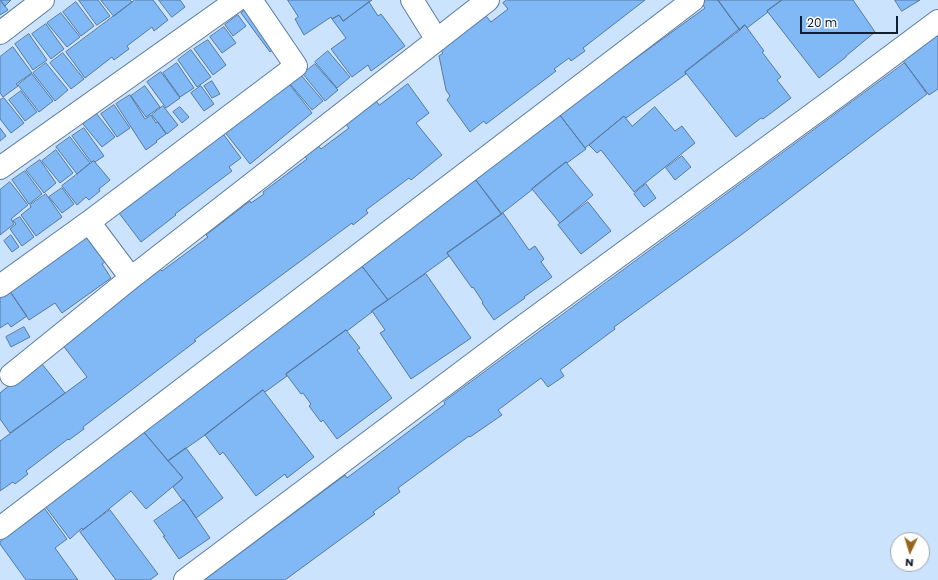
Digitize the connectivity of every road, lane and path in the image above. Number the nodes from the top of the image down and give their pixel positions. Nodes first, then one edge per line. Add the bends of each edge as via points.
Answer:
1 (43, 0) edge
2 (237, 0) edge
3 (251, 0) edge
4 (412, 0) edge
5 (488, 0) edge
6 (693, 0) edge
7 (938, 21) edge
8 (0, 33) edge
9 (437, 40) junction
10 (0, 168) edge
11 (89, 222) junction
12 (131, 278) junction
13 (0, 286) edge
14 (11, 375) dead end
15 (0, 528) edge
16 (185, 580) edge

1 - 8 lane
2 - 10 lane
3 - 11 lane via 296,66
4 - 9 lane
5 - 9 lane
6 - 15 lane
7 - 16 lane via 522,327
9 - 12 lane
11 - 12 lane
11 - 13 lane
12 - 14 lane

